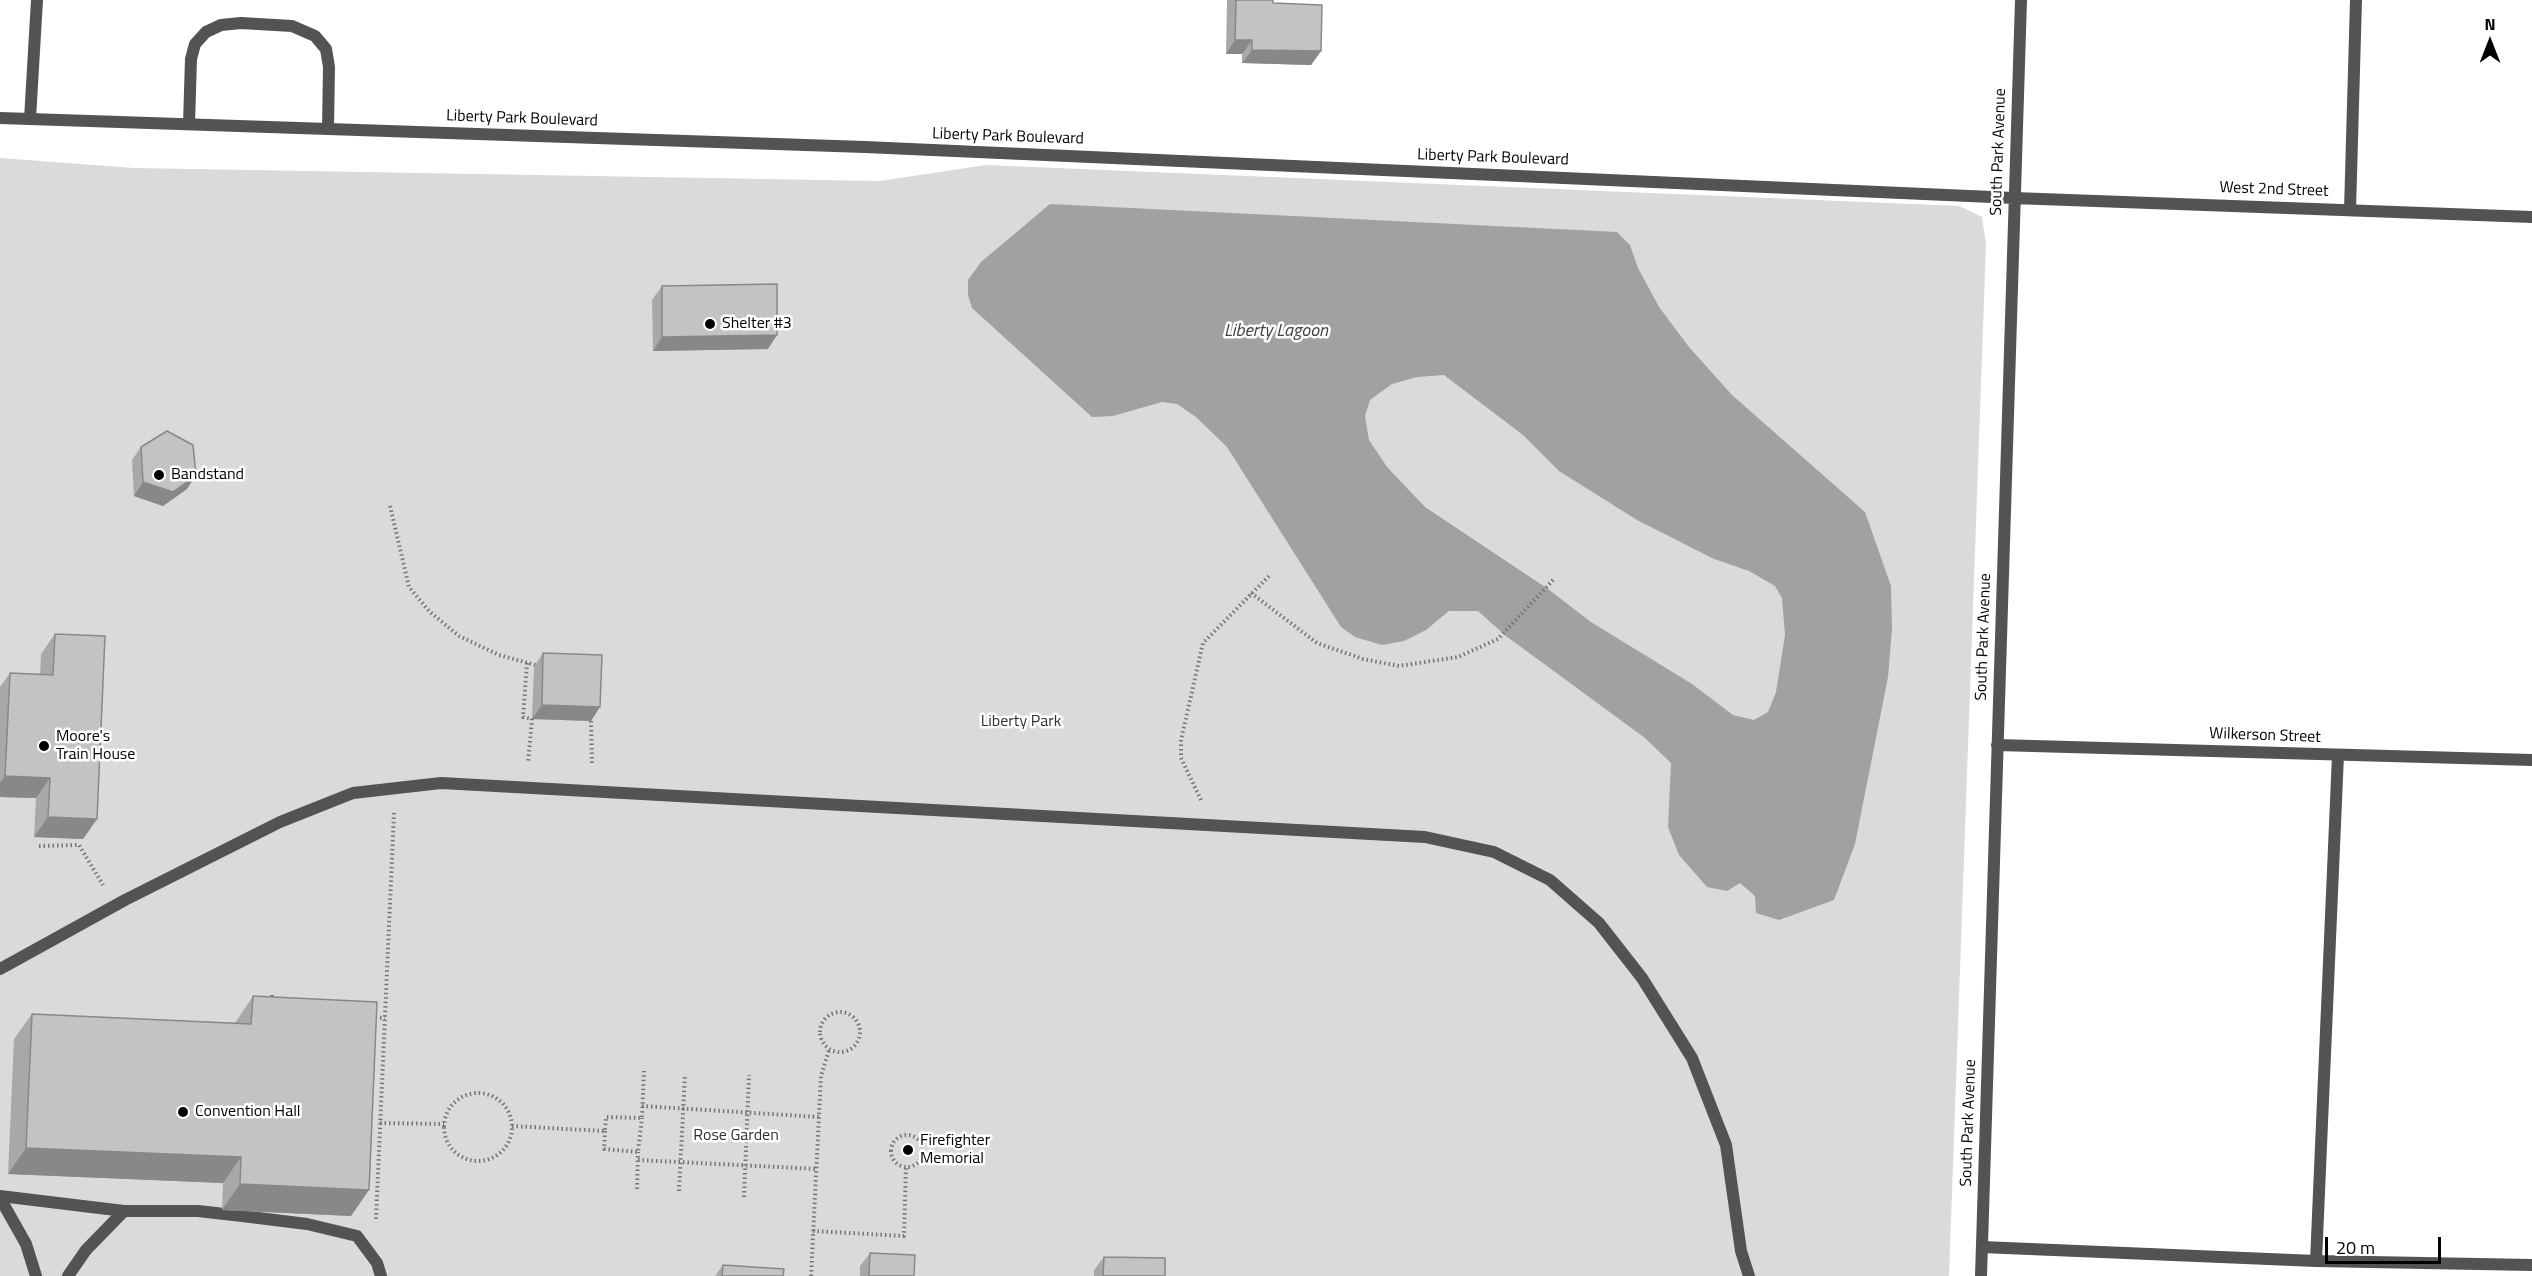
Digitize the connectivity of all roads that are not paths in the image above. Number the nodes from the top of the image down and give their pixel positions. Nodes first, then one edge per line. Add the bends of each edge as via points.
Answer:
1 (37, 0) edge
2 (2021, 0) edge
3 (2356, 0) edge
4 (0, 118) edge
5 (30, 119) junction
6 (189, 124) junction
7 (328, 129) junction
8 (2014, 198) junction
9 (2350, 210) junction
10 (2532, 217) edge
11 (1997, 745) junction
12 (2338, 755) junction
13 (2532, 760) edge
14 (0, 969) edge
15 (0, 1197) edge
16 (124, 1211) junction
17 (1982, 1247) junction
18 (2316, 1261) junction
19 (2532, 1265) edge
20 (36, 1276) edge
21 (68, 1276) edge
22 (381, 1276) edge
23 (1749, 1276) edge
24 (1981, 1276) edge

1 - 5 street
2 - 8 street, South Park Avenue
3 - 9 street
4 - 5 street, Liberty Park Boulevard
5 - 6 street, Liberty Park Boulevard
6 - 7 street, Liberty Park Boulevard
6 - 7 street via 190,59 195,44 206,32 221,25 241,23 292,26 315,36 326,49 330,66
7 - 8 street, Liberty Park Boulevard via 878,148
8 - 9 street, West 2nd Street
8 - 11 street, South Park Avenue
9 - 10 street, West 2nd Street
11 - 12 street, Wilkerson Street
11 - 17 street, South Park Avenue
12 - 13 street, Wilkerson Street
12 - 18 street
14 - 23 street via 115,905 280,822 353,793 441,783 1425,837 1494,852 1550,880 1599,923 1642,978 1692,1058 1726,1145 1741,1251
15 - 16 street
15 - 20 street via 27,1244
16 - 21 street via 86,1250
16 - 22 street via 198,1211 307,1224 357,1236 377,1263
17 - 18 street
17 - 24 street, South Park Avenue
18 - 19 street

